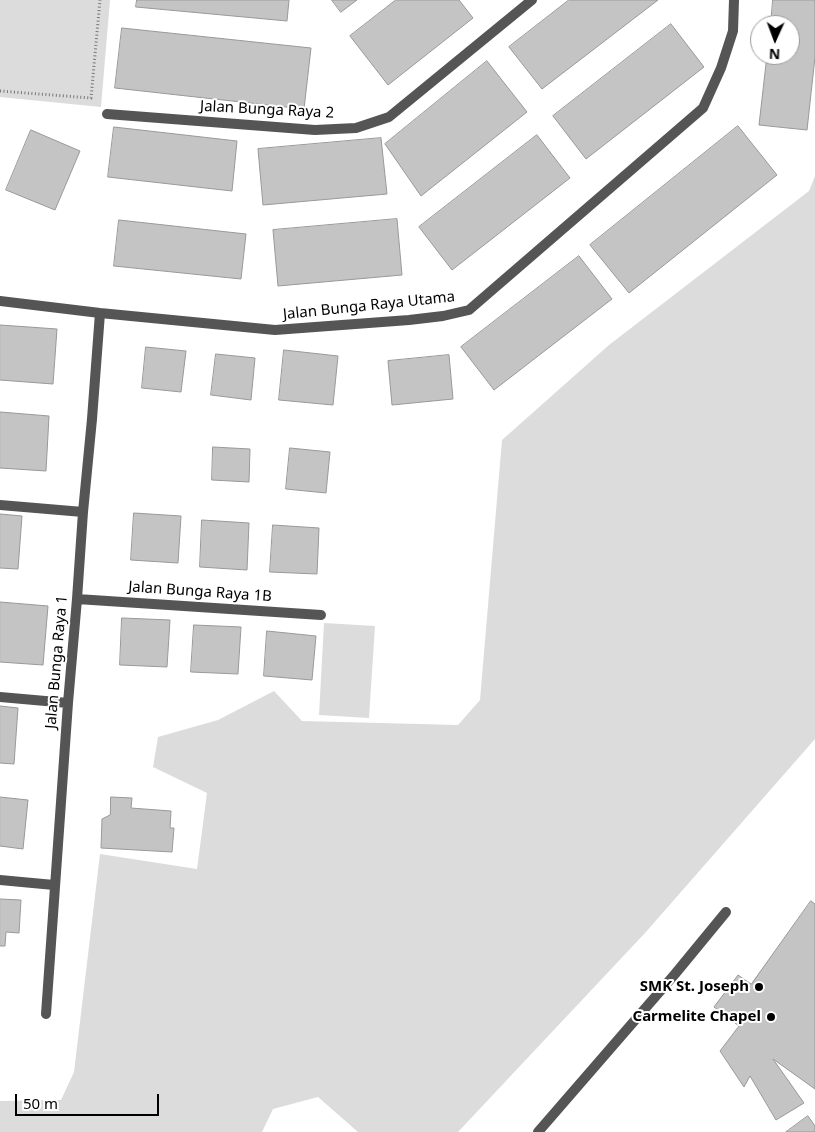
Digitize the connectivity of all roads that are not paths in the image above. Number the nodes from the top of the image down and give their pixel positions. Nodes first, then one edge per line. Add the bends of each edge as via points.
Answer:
1 (532, 0) edge
2 (734, 0) edge
3 (107, 114) dead end
4 (0, 301) edge
5 (100, 313) junction
6 (0, 505) edge
7 (83, 512) junction
8 (77, 599) junction
9 (321, 615) dead end
10 (0, 697) edge
11 (68, 703) junction
12 (0, 880) edge
13 (54, 885) junction
14 (726, 912) dead end
15 (46, 1014) dead end
16 (538, 1132) edge

1 - 3 street, Jalan Bunga Raya 2 via 389,116 356,128 315,130
2 - 5 street, Jalan Bunga Raya Utama via 733,31 703,108 469,310 409,320 275,330
4 - 5 street, Jalan Bunga Raya Utama
5 - 7 street, Jalan Bunga Raya 1
6 - 7 street
7 - 8 street, Jalan Bunga Raya 1
8 - 9 street, Jalan Bunga Raya 1B
8 - 11 street, Jalan Bunga Raya 1
10 - 11 street
11 - 13 street, Jalan Bunga Raya 1
12 - 13 street
13 - 15 street, Jalan Bunga Raya 1
14 - 16 street

